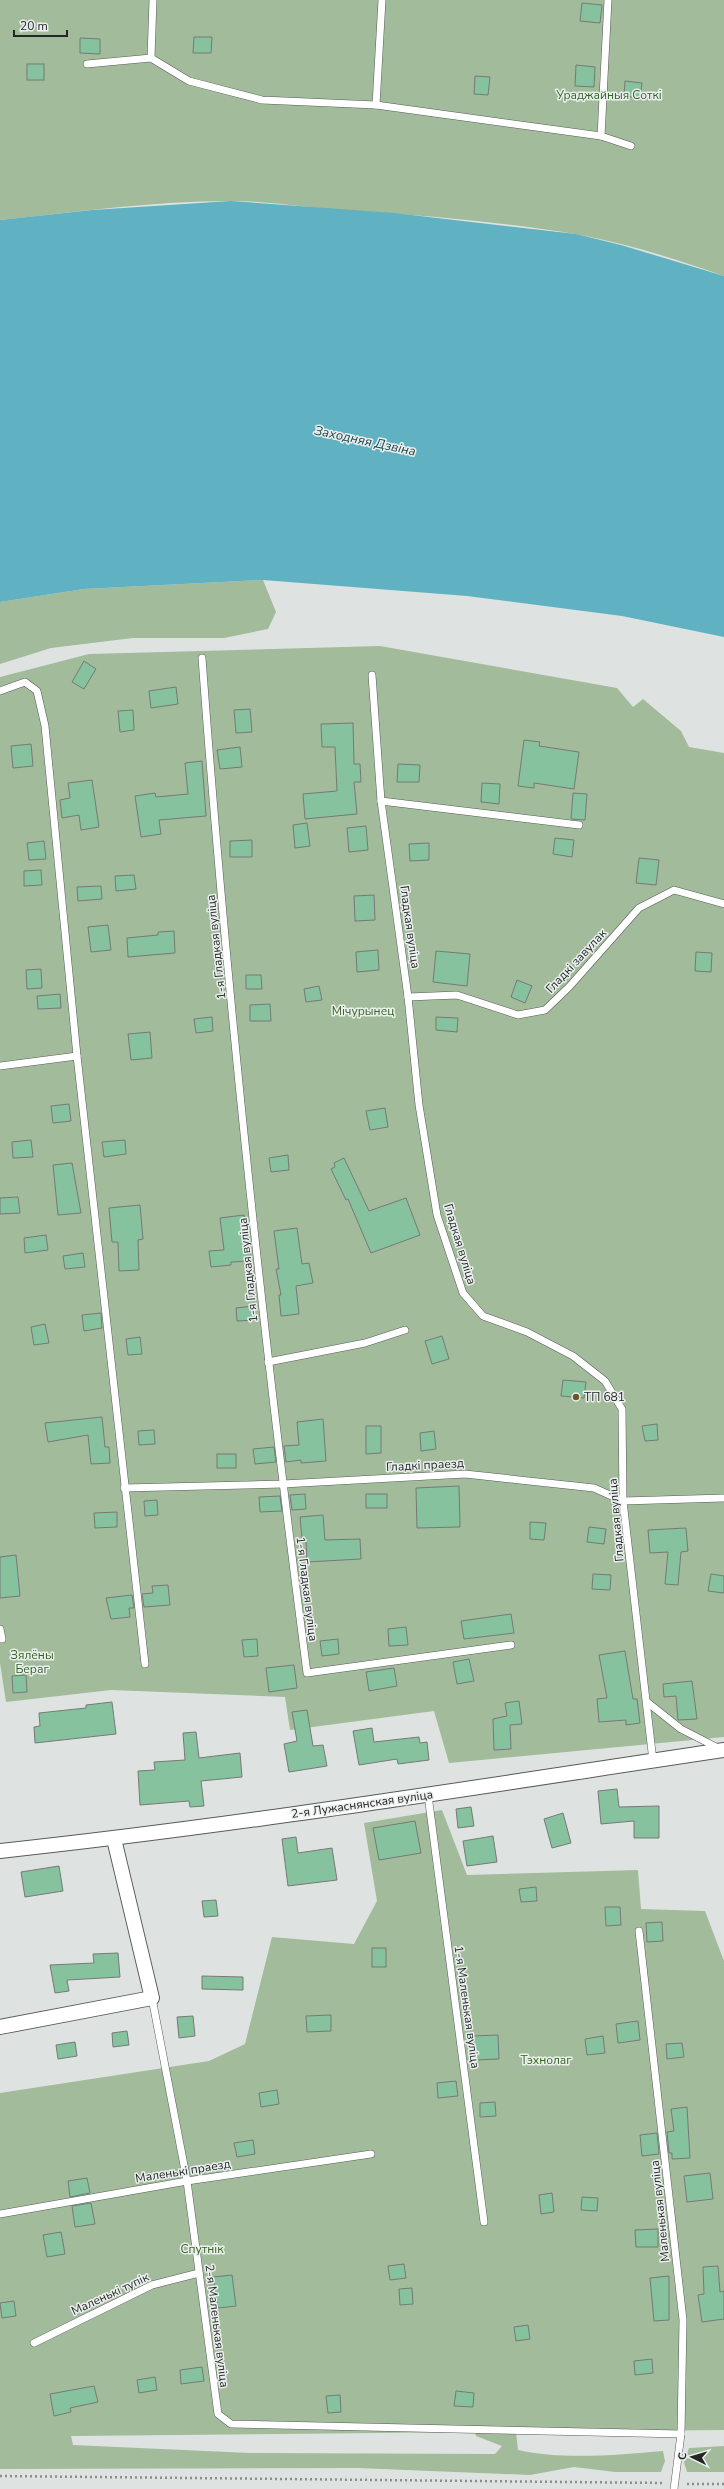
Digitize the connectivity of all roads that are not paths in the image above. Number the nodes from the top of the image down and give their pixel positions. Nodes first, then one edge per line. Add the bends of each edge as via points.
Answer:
1 (153, 0) edge
2 (382, 0) edge
3 (608, 0) edge
4 (151, 58) junction
5 (87, 64) dead end
6 (376, 105) junction
7 (601, 136) junction
8 (631, 146) dead end
9 (202, 658) dead end
10 (372, 675) dead end
11 (0, 691) edge
12 (381, 801) junction
13 (579, 825) dead end
14 (724, 904) edge
15 (408, 997) junction
16 (77, 1056) junction
17 (0, 1066) edge
18 (405, 1330) dead end
19 (268, 1362) junction
20 (283, 1484) junction
21 (124, 1488) junction
22 (724, 1498) edge
23 (624, 1501) junction
24 (0, 1629) edge
25 (2, 1639) dead end
26 (511, 1645) dead end
27 (145, 1664) dead end
28 (647, 1702) junction
29 (724, 1750) edge
30 (653, 1761) junction
31 (428, 1795) junction
32 (114, 1839) junction
33 (0, 1851) edge
34 (638, 1931) dead end
35 (152, 1998) junction
36 (0, 2027) edge
37 (371, 2154) dead end
38 (187, 2181) junction
39 (0, 2214) edge
40 (484, 2222) dead end
41 (199, 2273) junction
42 (34, 2343) dead end
43 (681, 2434) junction
44 (674, 2486) edge

1 - 4 lane
2 - 6 lane
3 - 7 lane
4 - 5 lane
4 - 6 lane via 189,80 262,100
6 - 7 lane
7 - 8 lane
9 - 19 lane, 1-я Гладкая вуліца via 213,798
10 - 12 lane, Гладкая вуліца
11 - 16 lane via 25,682 37,691 45,726
12 - 13 lane
12 - 15 lane, Гладкая вуліца
14 - 15 lane, Гладкі завулак via 674,890 639,908 569,987 545,1010 518,1015 457,995
15 - 23 lane, Гладкая вуліца via 419,1105 437,1216 463,1293 483,1316 527,1332 574,1356 605,1382 622,1409
16 - 17 lane
16 - 21 lane
18 - 19 lane via 365,1343
19 - 20 lane, 1-я Гладкая вуліца
20 - 21 lane, Гладкі праезд
20 - 23 lane, Гладкі праезд via 465,1474 594,1488
20 - 26 lane, 1-я Гладкая вуліца via 307,1673
21 - 27 lane
22 - 23 lane, Гладкі праезд
23 - 28 lane, Гладкая вуліца
24 - 25 lane
28 - 29 lane via 681,1729
28 - 30 lane, Гладкая вуліца
29 - 30 street, 2-я Лужаснянская вуліца
30 - 31 street, 2-я Лужаснянская вуліца
31 - 32 street, 2-я Лужаснянская вуліца
31 - 40 lane, 1-я Маленькая вуліца
32 - 33 street, 2-я Лужаснянская вуліца
32 - 35 street
34 - 43 lane, Маленькая вуліца via 683,2320
35 - 36 street
35 - 38 lane, 2-я Маленькая вуліца
37 - 38 lane, Маленькі праезд
38 - 39 lane, Маленькі праезд
38 - 41 lane, 2-я Маленькая вуліца
41 - 42 lane, Маленькі тупік via 152,2285
41 - 43 lane, 2-я Маленькая вуліца via 218,2414 231,2424
43 - 44 lane, Маленькая вуліца

